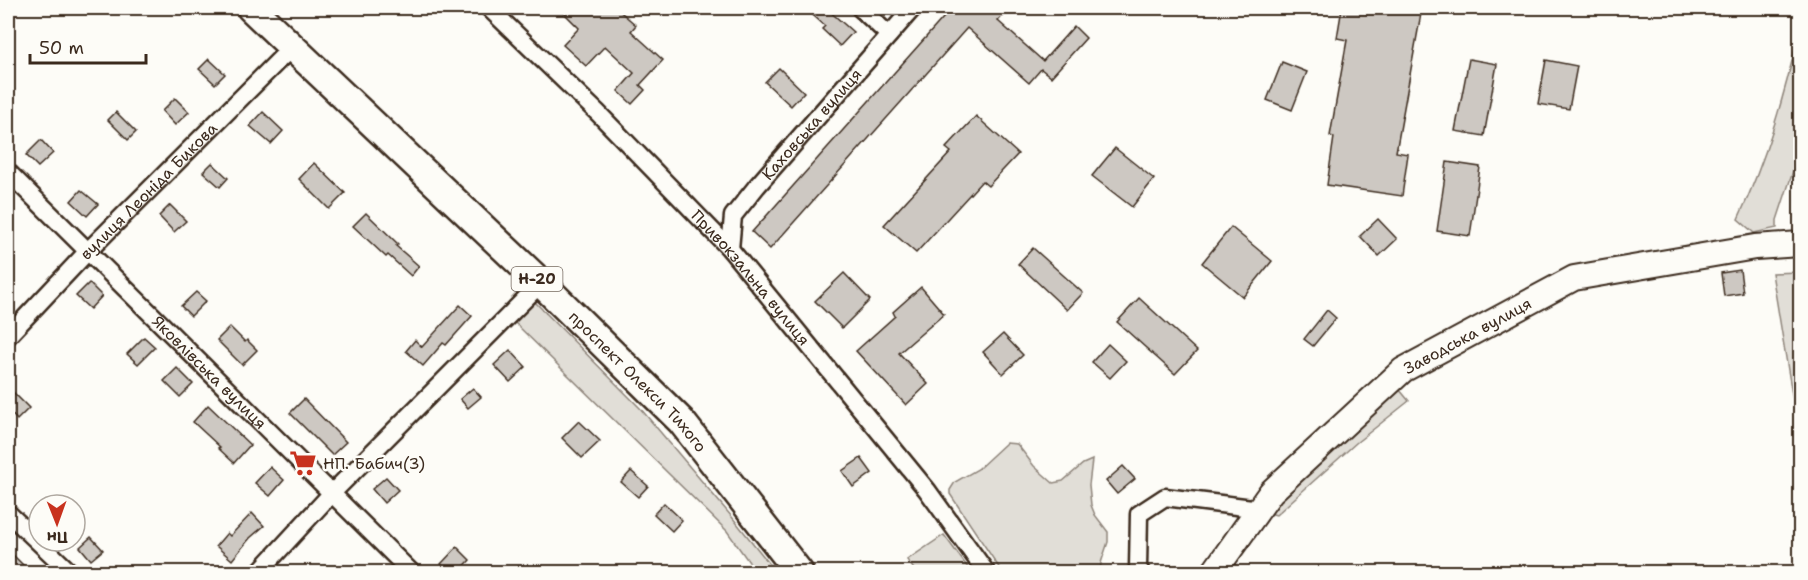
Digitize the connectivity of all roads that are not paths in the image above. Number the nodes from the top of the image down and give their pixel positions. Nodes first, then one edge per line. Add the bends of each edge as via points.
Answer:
1 (251, 8) edge
2 (489, 8) edge
3 (860, 8) edge
4 (913, 8) edge
5 (889, 35) junction
6 (292, 47) junction
7 (8, 172) edge
8 (1800, 244) edge
9 (730, 249) junction
10 (88, 251) junction
11 (541, 283) junction
12 (8, 336) edge
13 (331, 494) junction
14 (1260, 509) junction
15 (8, 513) edge
16 (70, 573) edge
17 (259, 573) edge
18 (411, 573) edge
19 (799, 573) edge
20 (986, 573) edge
21 (1141, 573) edge
22 (1214, 573) edge

1 - 6 main road, проспект Олекси Тихого / Н-20
2 - 9 street, Привокзальна вулиця via 598,112
3 - 5 street
4 - 5 street, Каховська вулиця
5 - 9 street, Каховська вулиця via 733,216
6 - 10 street, вулиця Леоніда Бикова
6 - 11 main road, проспект Олекси Тихого / Н-20
7 - 10 street, Яковлівська вулиця
8 - 14 street, Заводська вулиця via 1755,247 1574,278 1403,370 1271,492
9 - 20 street, Привокзальна вулиця via 927,490
10 - 12 street, вулиця Леоніда Бикова
10 - 13 street, Яковлівська вулиця
11 - 13 street
11 - 19 main road, проспект Олекси Тихого / Н-20 via 681,420
13 - 17 street
13 - 18 street, Яковлівська вулиця
14 - 21 street via 1165,497 1139,514
14 - 22 street, Заводська вулиця
15 - 16 street

